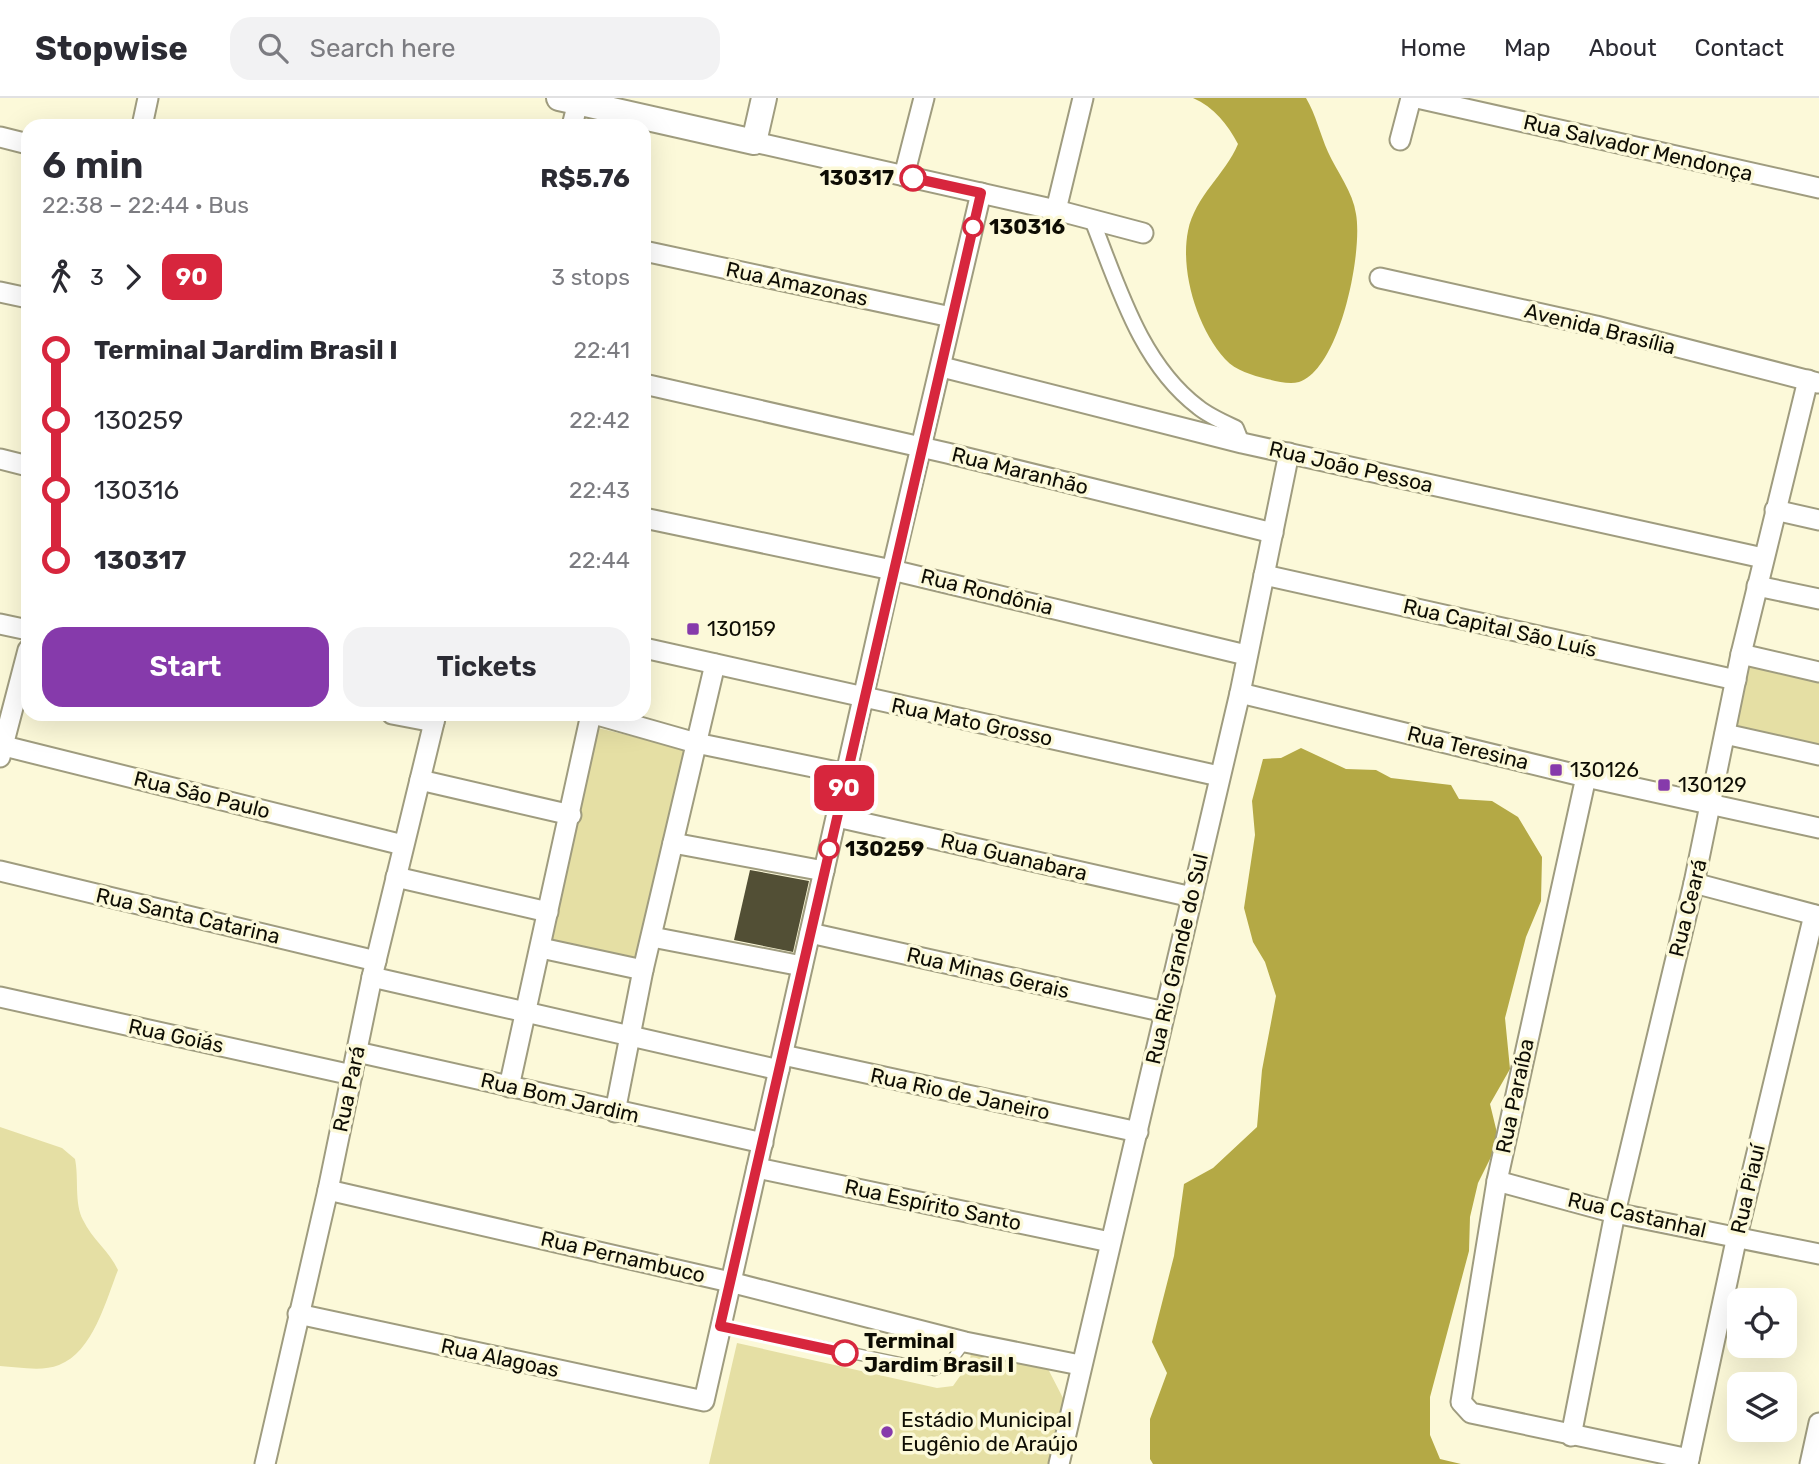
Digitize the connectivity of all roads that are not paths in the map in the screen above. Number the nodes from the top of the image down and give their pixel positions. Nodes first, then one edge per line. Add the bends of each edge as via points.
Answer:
1 (148, 98) edge
2 (764, 98) edge
3 (924, 98) edge
4 (1083, 98) edge
5 (1411, 98) edge
6 (1416, 98) edge
7 (572, 106) edge
8 (144, 119) edge
9 (638, 119) edge
10 (651, 122) edge
11 (0, 137) edge
12 (1400, 140) dead end
13 (21, 142) edge
14 (754, 142) junction
15 (904, 176) junction
16 (1819, 188) edge
17 (981, 193) junction
18 (1056, 210) junction
19 (1092, 220) junction
20 (1143, 233) dead end
21 (651, 253) edge
22 (1380, 278) dead end
23 (0, 292) edge
24 (21, 296) edge
25 (951, 317) junction
26 (942, 367) junction
27 (1813, 382) edge
28 (651, 386) edge
29 (1242, 443) junction
30 (922, 447) junction
31 (1289, 453) junction
32 (0, 459) edge
33 (21, 464) edge
34 (1775, 510) junction
35 (651, 519) edge
36 (1819, 520) edge
37 (1273, 533) junction
38 (1763, 558) junction
39 (892, 570) junction
40 (1264, 575) junction
41 (1757, 586) junction
42 (1819, 599) edge
43 (0, 624) edge
44 (21, 628) edge
45 (651, 650) edge
46 (1246, 654) junction
47 (1741, 654) junction
48 (715, 664) junction
49 (1819, 672) edge
50 (21, 676) edge
51 (1736, 680) junction
52 (1240, 693) junction
53 (864, 698) junction
54 (434, 721) edge
55 (591, 721) edge
56 (617, 721) edge
57 (1725, 734) junction
58 (696, 743) junction
59 (1, 749) edge
60 (1819, 755) edge
61 (847, 774) junction
62 (1219, 776) junction
63 (1586, 776) junction
64 (420, 780) junction
65 (1711, 803) junction
66 (571, 815) junction
67 (837, 817) junction
68 (1819, 828) edge
69 (673, 843) junction
70 (403, 845) junction
71 (0, 871) edge
72 (824, 871) junction
73 (396, 877) junction
74 (1695, 883) junction
75 (1192, 897) junction
76 (548, 912) junction
77 (1816, 916) edge
78 (810, 933) junction
79 (652, 937) junction
80 (541, 948) junction
81 (802, 967) junction
82 (374, 969) junction
83 (643, 970) junction
84 (0, 997) edge
85 (525, 1012) junction
86 (1166, 1012) junction
87 (631, 1037) junction
88 (357, 1052) junction
89 (781, 1063) junction
90 (352, 1075) junction
91 (509, 1087) junction
92 (615, 1112) junction
93 (1138, 1132) junction
94 (763, 1143) junction
95 (757, 1168) junction
96 (1497, 1181) junction
97 (328, 1190) junction
98 (1615, 1213) junction
99 (1737, 1236) junction
100 (1110, 1242) junction
101 (1819, 1254) edge
102 (730, 1282) junction
103 (298, 1314) junction
104 (720, 1326) junction
105 (965, 1342) junction
106 (1080, 1365) junction
107 (1819, 1423) edge
108 (1571, 1436) junction
109 (1635, 1457) edge
110 (1689, 1462) edge
111 (265, 1464) edge
112 (1059, 1464) edge
113 (1810, 1464) edge

1 - 8 street
2 - 14 street
3 - 15 street
4 - 18 street
5 - 12 street
6 - 16 street, Rua Salvador Mendonça
7 - 9 street
10 - 14 street
11 - 13 street
14 - 15 street
15 - 17 street
17 - 18 street
17 - 25 street
18 - 19 street
19 - 20 street
19 - 29 street via 1148,352 1200,410 1236,428
21 - 25 street, Rua Amazonas
22 - 27 street, Avenida Brasília via 1596,326
23 - 24 street
25 - 26 street
26 - 29 street, Rua João Pessoa
26 - 30 street
27 - 34 street, Rua Ceará
28 - 30 street, Rua Maranhão
29 - 31 street, Rua João Pessoa
30 - 37 street, Rua Maranhão
30 - 39 street
31 - 37 street, Rua Rio Grande do Sul
31 - 38 street, Rua João Pessoa
32 - 33 street
34 - 36 street
34 - 38 street, Rua Ceará
35 - 39 street, Rua Rondônia
37 - 40 street, Rua Rio Grande do Sul
38 - 41 street, Rua Ceará
39 - 46 street, Rua Rondônia
39 - 53 street
40 - 46 street, Rua Rio Grande do Sul
40 - 51 street, Rua Capital São Luís
41 - 42 street
41 - 47 street, Rua Ceará
43 - 44 street
45 - 48 street, Rua Mato Grosso
46 - 52 street, Rua Rio Grande do Sul
47 - 49 street
47 - 51 street, Rua Ceará
48 - 53 street, Rua Mato Grosso
48 - 58 street
50 - 59 street
51 - 57 street, Rua Ceará
52 - 62 street, Rua Rio Grande do Sul
52 - 63 street, Rua Teresina
53 - 61 street
53 - 62 street, Rua Mato Grosso
54 - 64 street, Rua Pará
55 - 66 street
56 - 58 street
57 - 60 street
57 - 65 street, Rua Ceará
58 - 61 street
58 - 69 street
59 - 70 street, Rua São Paulo
61 - 67 street
62 - 75 street, Rua Rio Grande do Sul
63 - 65 street, Rua Teresina
63 - 96 street, Rua Paraíba
64 - 66 street
64 - 70 street, Rua Pará
65 - 68 street, Rua Teresina
65 - 74 street, Rua Ceará
66 - 76 street
67 - 72 street
67 - 75 street, Rua Guanabara
69 - 72 street
69 - 79 street
70 - 73 street, Rua Pará
71 - 82 street, Rua Santa Catarina
72 - 78 street
73 - 76 street
73 - 82 street, Rua Pará
74 - 77 street
74 - 98 street, Rua Ceará
75 - 86 street, Rua Rio Grande do Sul
76 - 80 street
77 - 99 street, Rua Piauí
78 - 81 street
78 - 86 street, Rua Minas Gerais
79 - 81 street
79 - 83 street
80 - 83 street
80 - 85 street
81 - 89 street
82 - 85 street, Rua Santa Catarina
82 - 88 street, Rua Pará
83 - 87 street
84 - 90 street, Rua Goiás
85 - 87 street, Rua Rio de Janeiro
85 - 91 street
86 - 93 street, Rua Rio Grande do Sul
87 - 89 street, Rua Rio de Janeiro
87 - 92 street
88 - 90 street, Rua Pará
88 - 91 street, Rua Bom Jardim
89 - 93 street, Rua Rio de Janeiro
89 - 94 street
90 - 97 street, Rua Pará
91 - 92 street, Rua Bom Jardim
92 - 94 street, Rua Bom Jardim
93 - 100 street, Rua Rio Grande do Sul
94 - 95 street
95 - 100 street, Rua Espírito Santo
95 - 102 street
96 - 98 street, Rua Castanhal
96 - 108 street, Rua Paraíba via 1460,1395 1471,1413
97 - 102 street, Rua Pernambuco
97 - 103 street, Rua Pará
98 - 99 street, Rua Castanhal
98 - 108 street, Rua Ceará
99 - 101 street, Rua Castanhal
99 - 110 street, Rua Piauí
100 - 106 street, Rua Rio Grande do Sul
102 - 104 street
102 - 105 street, Rua Pernambuco
103 - 104 street, Rua Alagoas via 703,1402
103 - 111 street, Rua Pará
104 - 105 lane via 934,1370 951,1361
105 - 106 street, Rua Pernambuco
106 - 112 street, Rua Rio Grande do Sul
107 - 113 street
108 - 109 street
109 - 110 street

